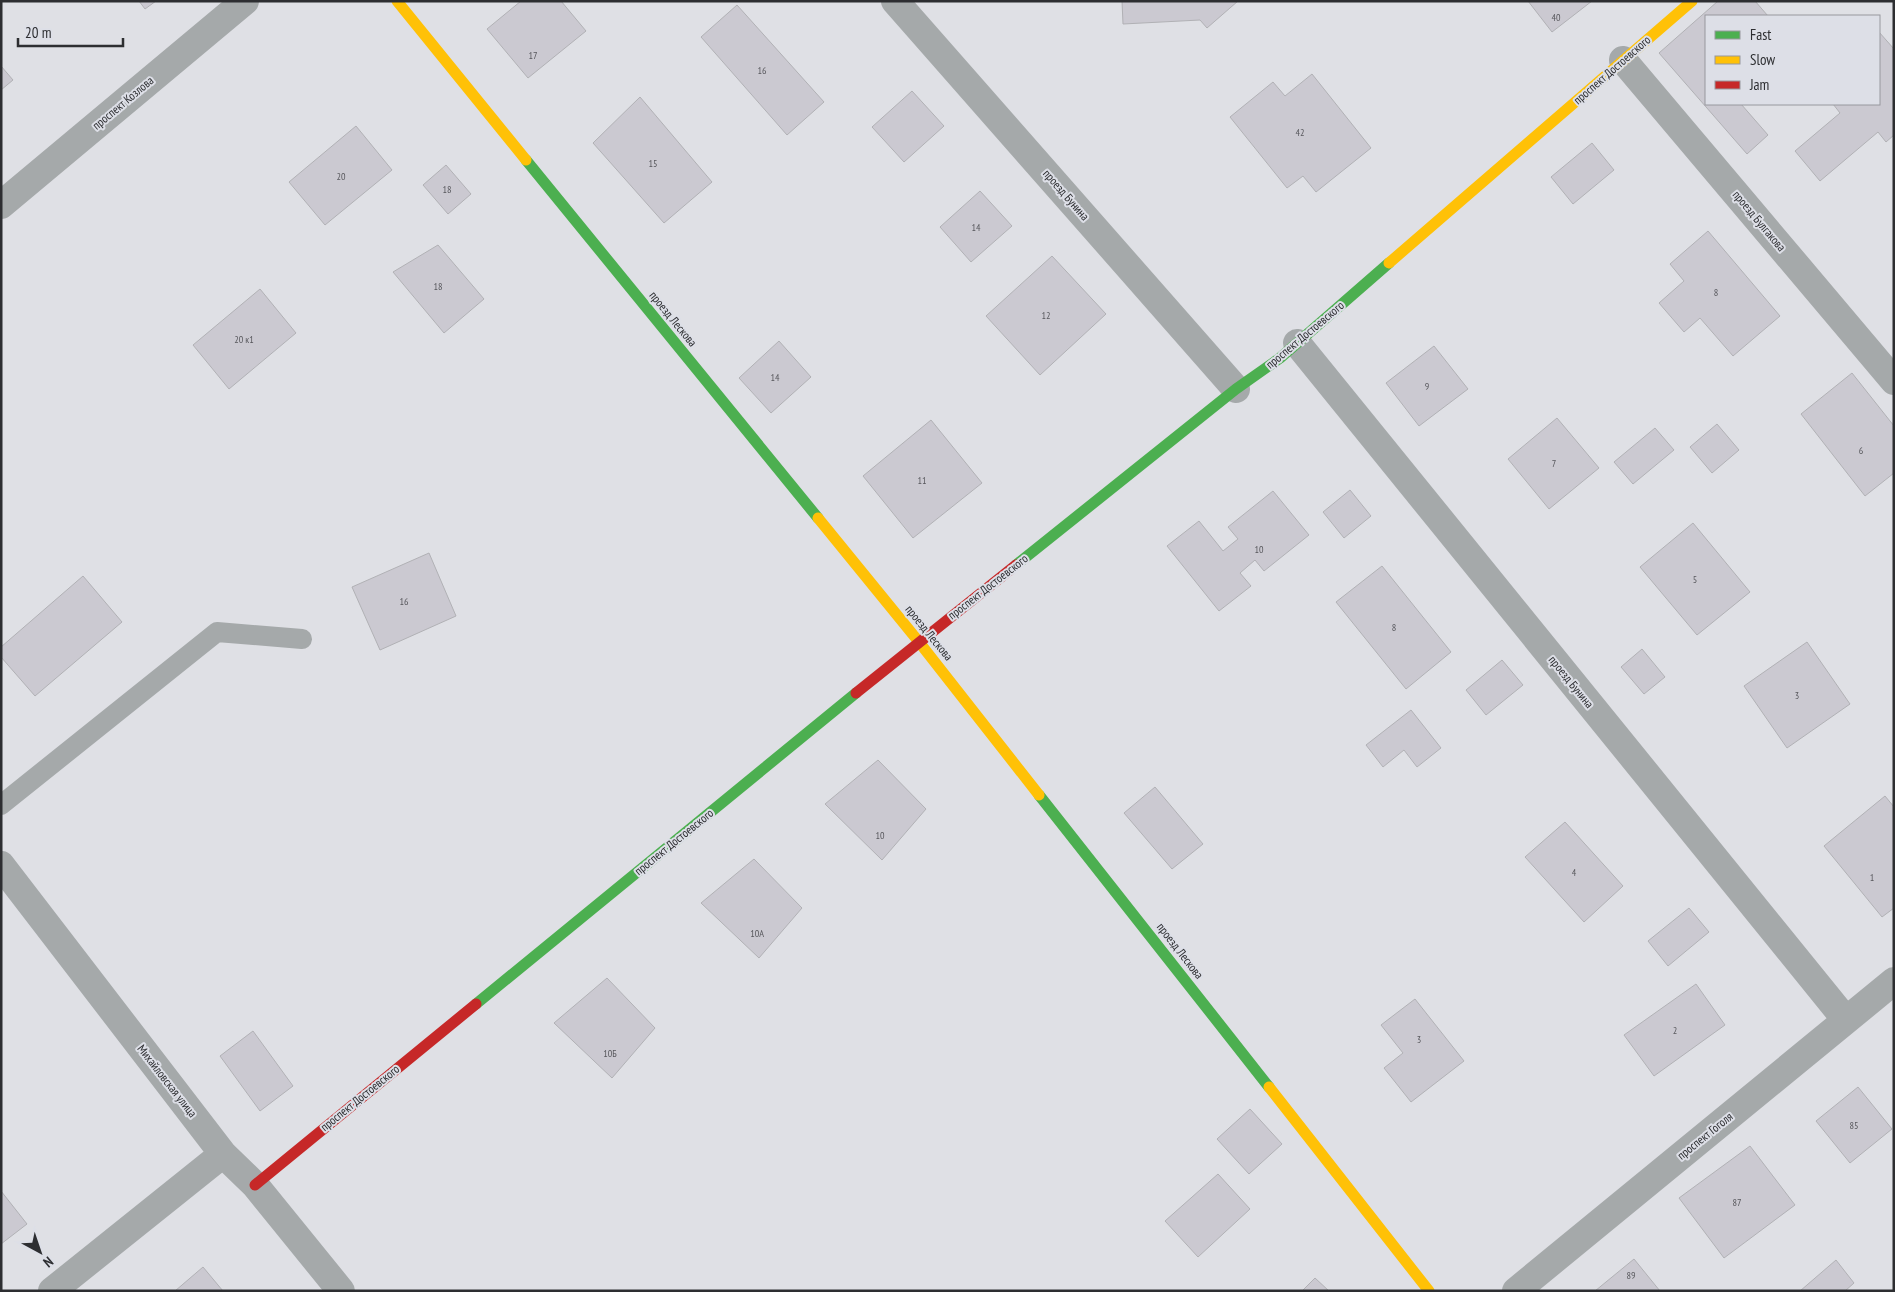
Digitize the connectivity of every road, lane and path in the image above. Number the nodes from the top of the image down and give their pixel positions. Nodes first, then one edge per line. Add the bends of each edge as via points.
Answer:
1 (245, 1) edge
2 (397, 1) edge
3 (896, 1) edge
4 (1692, 1) edge
5 (1623, 60) junction
6 (1, 206) edge
7 (1297, 343) junction
8 (1894, 381) edge
9 (1236, 389) junction
10 (302, 639) dead end
11 (919, 642) junction
12 (1, 805) edge
13 (1, 865) edge
14 (1894, 981) edge
15 (1846, 1020) junction
16 (223, 1154) junction
17 (255, 1185) junction
18 (52, 1291) edge
19 (341, 1291) edge
20 (1429, 1291) edge
21 (1516, 1291) edge

1 - 6 street, проспект Козлова
2 - 11 street, проезд Лескова
3 - 9 street, проезд Бунина
4 - 5 street, проспект Достоевского
5 - 7 street, проспект Достоевского
5 - 8 street, проезд Булгакова
7 - 9 street, проспект Достоевского
7 - 15 street, проезд Бунина
9 - 11 street, проспект Достоевского
10 - 12 lane via 217,632
11 - 17 street, проспект Достоевского
11 - 20 street, проезд Лескова
13 - 16 street, Михайловская улица
14 - 15 street, проспект Гоголя
15 - 21 street, проспект Гоголя
16 - 17 street, Михайловская улица
16 - 18 street
17 - 19 street, Михайловская улица

